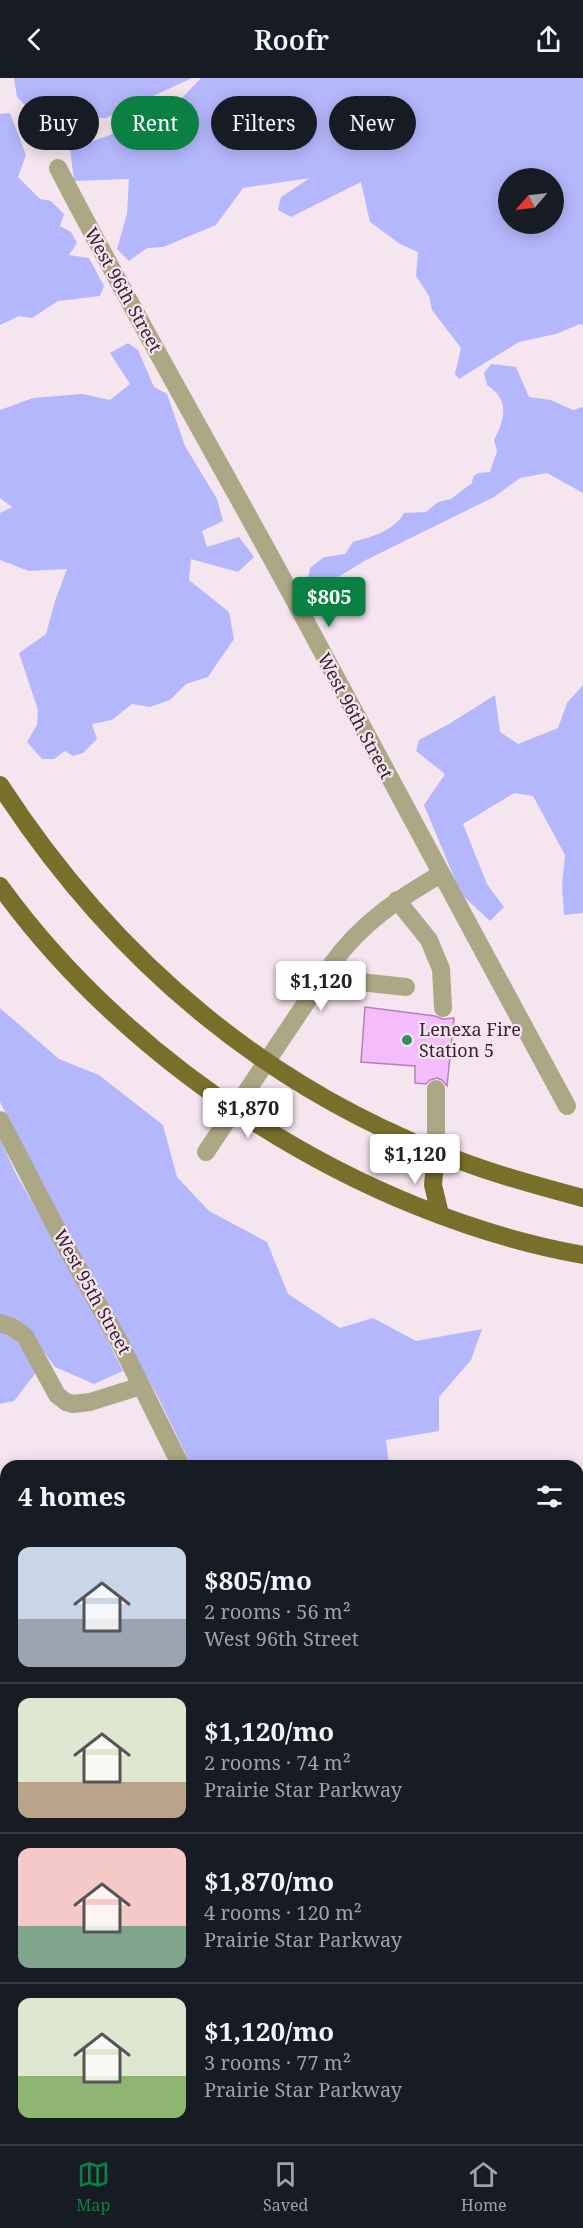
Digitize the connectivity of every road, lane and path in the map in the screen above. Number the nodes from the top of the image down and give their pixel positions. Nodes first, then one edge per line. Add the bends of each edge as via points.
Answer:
1 (58, 168) dead end
2 (0, 785) edge
3 (441, 874) junction
4 (0, 886) edge
5 (398, 900) junction
6 (332, 964) junction
7 (406, 987) dead end
8 (443, 1008) dead end
9 (266, 1061) junction
10 (436, 1089) dead end
11 (567, 1106) dead end
12 (234, 1110) junction
13 (0, 1120) edge
14 (436, 1151) junction
15 (206, 1152) dead end
16 (583, 1198) edge
17 (440, 1214) junction
18 (583, 1255) edge
19 (0, 1323) edge
20 (141, 1386) junction
21 (178, 1460) edge

1 - 3 street, West 96th Street
2 - 9 main road via 54,864 134,953 217,1027
3 - 5 street
3 - 11 street, West 96th Street
4 - 12 main road via 43,940 121,1019
5 - 6 street via 366,924
5 - 8 street via 429,940 441,969
6 - 7 street via 360,982
6 - 9 street
9 - 12 street
9 - 14 main road via 318,1095
10 - 14 street
12 - 15 street
12 - 17 main road via 326,1164
13 - 20 street, West 95th Street
14 - 16 main road via 524,1183
14 - 17 main road via 433,1185
17 - 18 main road via 501,1235
19 - 20 street via 25,1336 57,1395 66,1402 90,1402
20 - 21 street, West 95th Street

